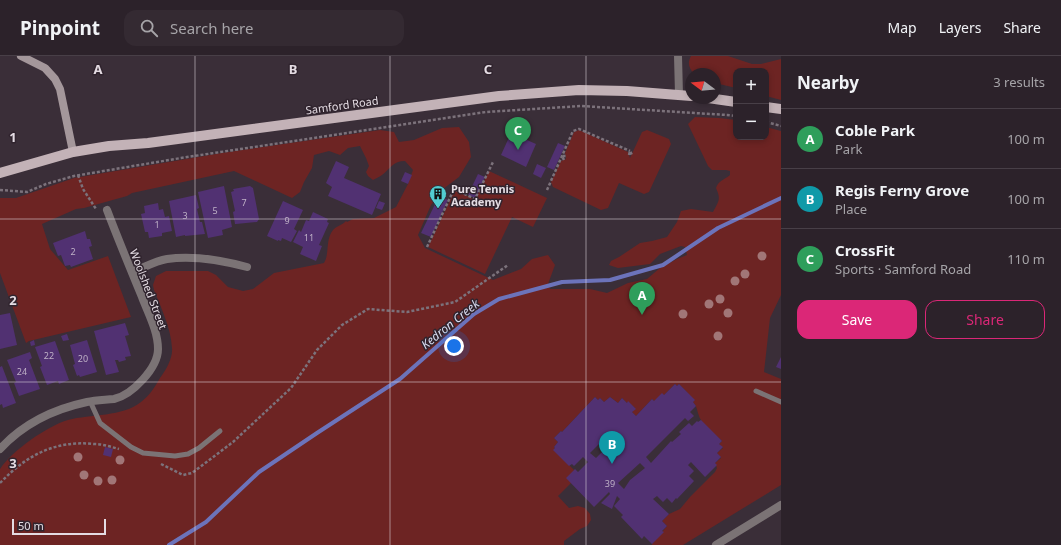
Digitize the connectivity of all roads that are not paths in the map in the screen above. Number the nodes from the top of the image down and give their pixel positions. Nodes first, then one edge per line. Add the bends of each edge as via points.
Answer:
1 (21, 56) edge
2 (678, 56) edge
3 (36, 59) edge
4 (679, 94) junction
5 (685, 95) edge
6 (721, 100) edge
7 (733, 102) edge
8 (769, 108) edge
9 (781, 110) edge
10 (73, 152) junction
11 (0, 173) edge
12 (107, 210) dead end
13 (247, 267) dead end
14 (132, 272) junction
15 (756, 390) dead end
16 (90, 401) junction
17 (781, 402) edge
18 (220, 431) dead end
19 (0, 449) edge
20 (781, 505) edge
21 (716, 545) edge

1 - 3 main road
2 - 4 street
3 - 10 main road via 55,79 60,89
4 - 5 main road, Samford Road
4 - 10 main road, Samford Road via 578,90 499,96
6 - 7 main road
8 - 9 main road
10 - 11 main road, Samford Road
12 - 14 street, Woolshed Street
13 - 14 street via 221,260 166,259
14 - 16 street, Woolshed Street via 156,338 158,350 155,360 139,384 127,394
15 - 17 lane
16 - 18 lane via 100,423 131,447 143,452 175,456 188,454
16 - 19 street, Woolshed Street via 41,418 18,432
20 - 21 street

